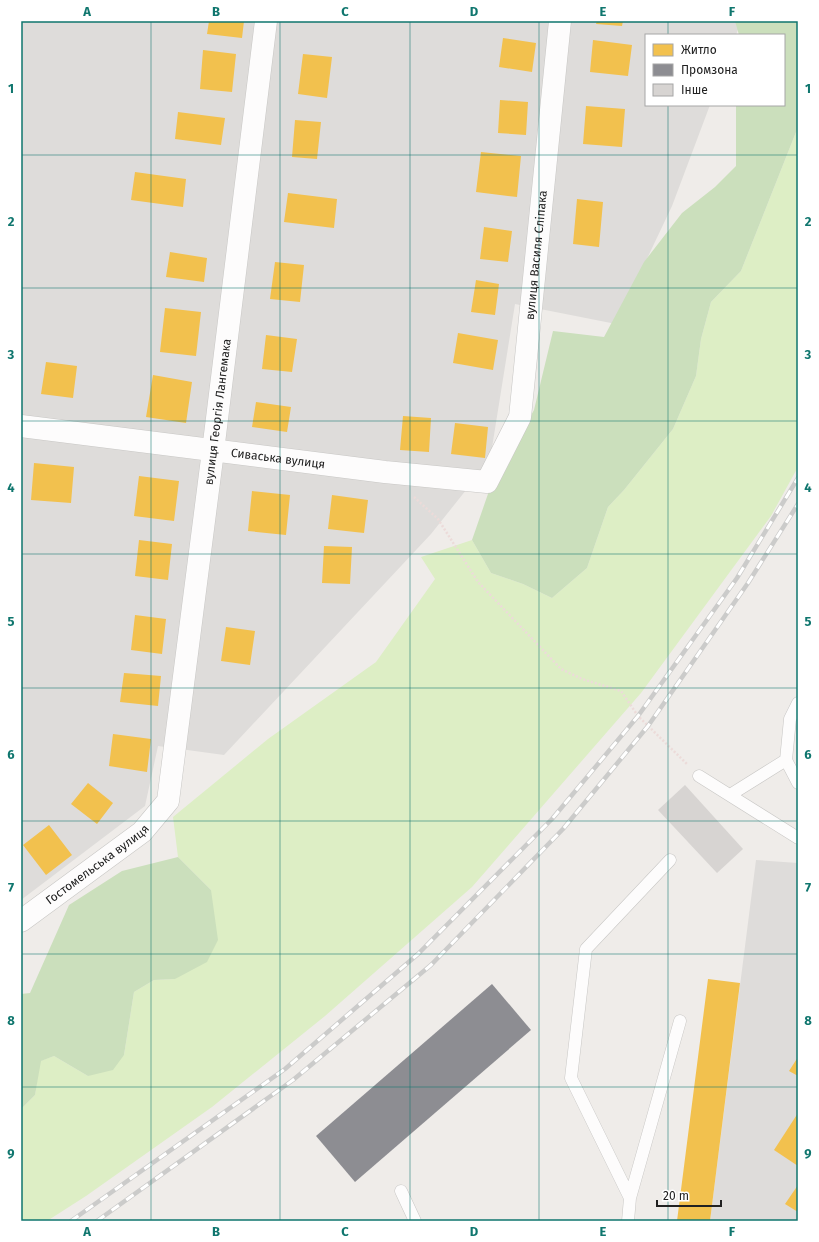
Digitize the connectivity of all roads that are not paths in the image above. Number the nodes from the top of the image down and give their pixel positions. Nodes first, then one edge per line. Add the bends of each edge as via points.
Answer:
1 (266, 21) edge
2 (560, 21) edge
3 (21, 426) edge
4 (213, 451) junction
5 (487, 482) joint
6 (798, 703) edge
7 (786, 760) junction
8 (699, 776) road end
9 (798, 783) edge
10 (730, 795) junction
11 (168, 801) joint
12 (798, 838) edge
13 (670, 860) dead end
14 (21, 921) edge
15 (680, 1020) dead end
16 (401, 1191) dead end
17 (630, 1198) junction
18 (415, 1221) edge
19 (628, 1221) edge

1 - 4 street, вулиця Георгія Лангемака
2 - 5 street, вулиця Василя Сліпака via 520,417
3 - 4 street, Сиваська вулиця
4 - 5 street, Сиваська вулиця
4 - 11 street, вулиця Георгія Лангемака
6 - 7 lane via 790,719
7 - 9 lane
7 - 10 lane
8 - 10 lane
10 - 12 lane
11 - 14 street, Гостомельська вулиця via 142,832
13 - 17 lane via 586,949 572,1078
15 - 17 lane
16 - 18 lane
17 - 19 lane

